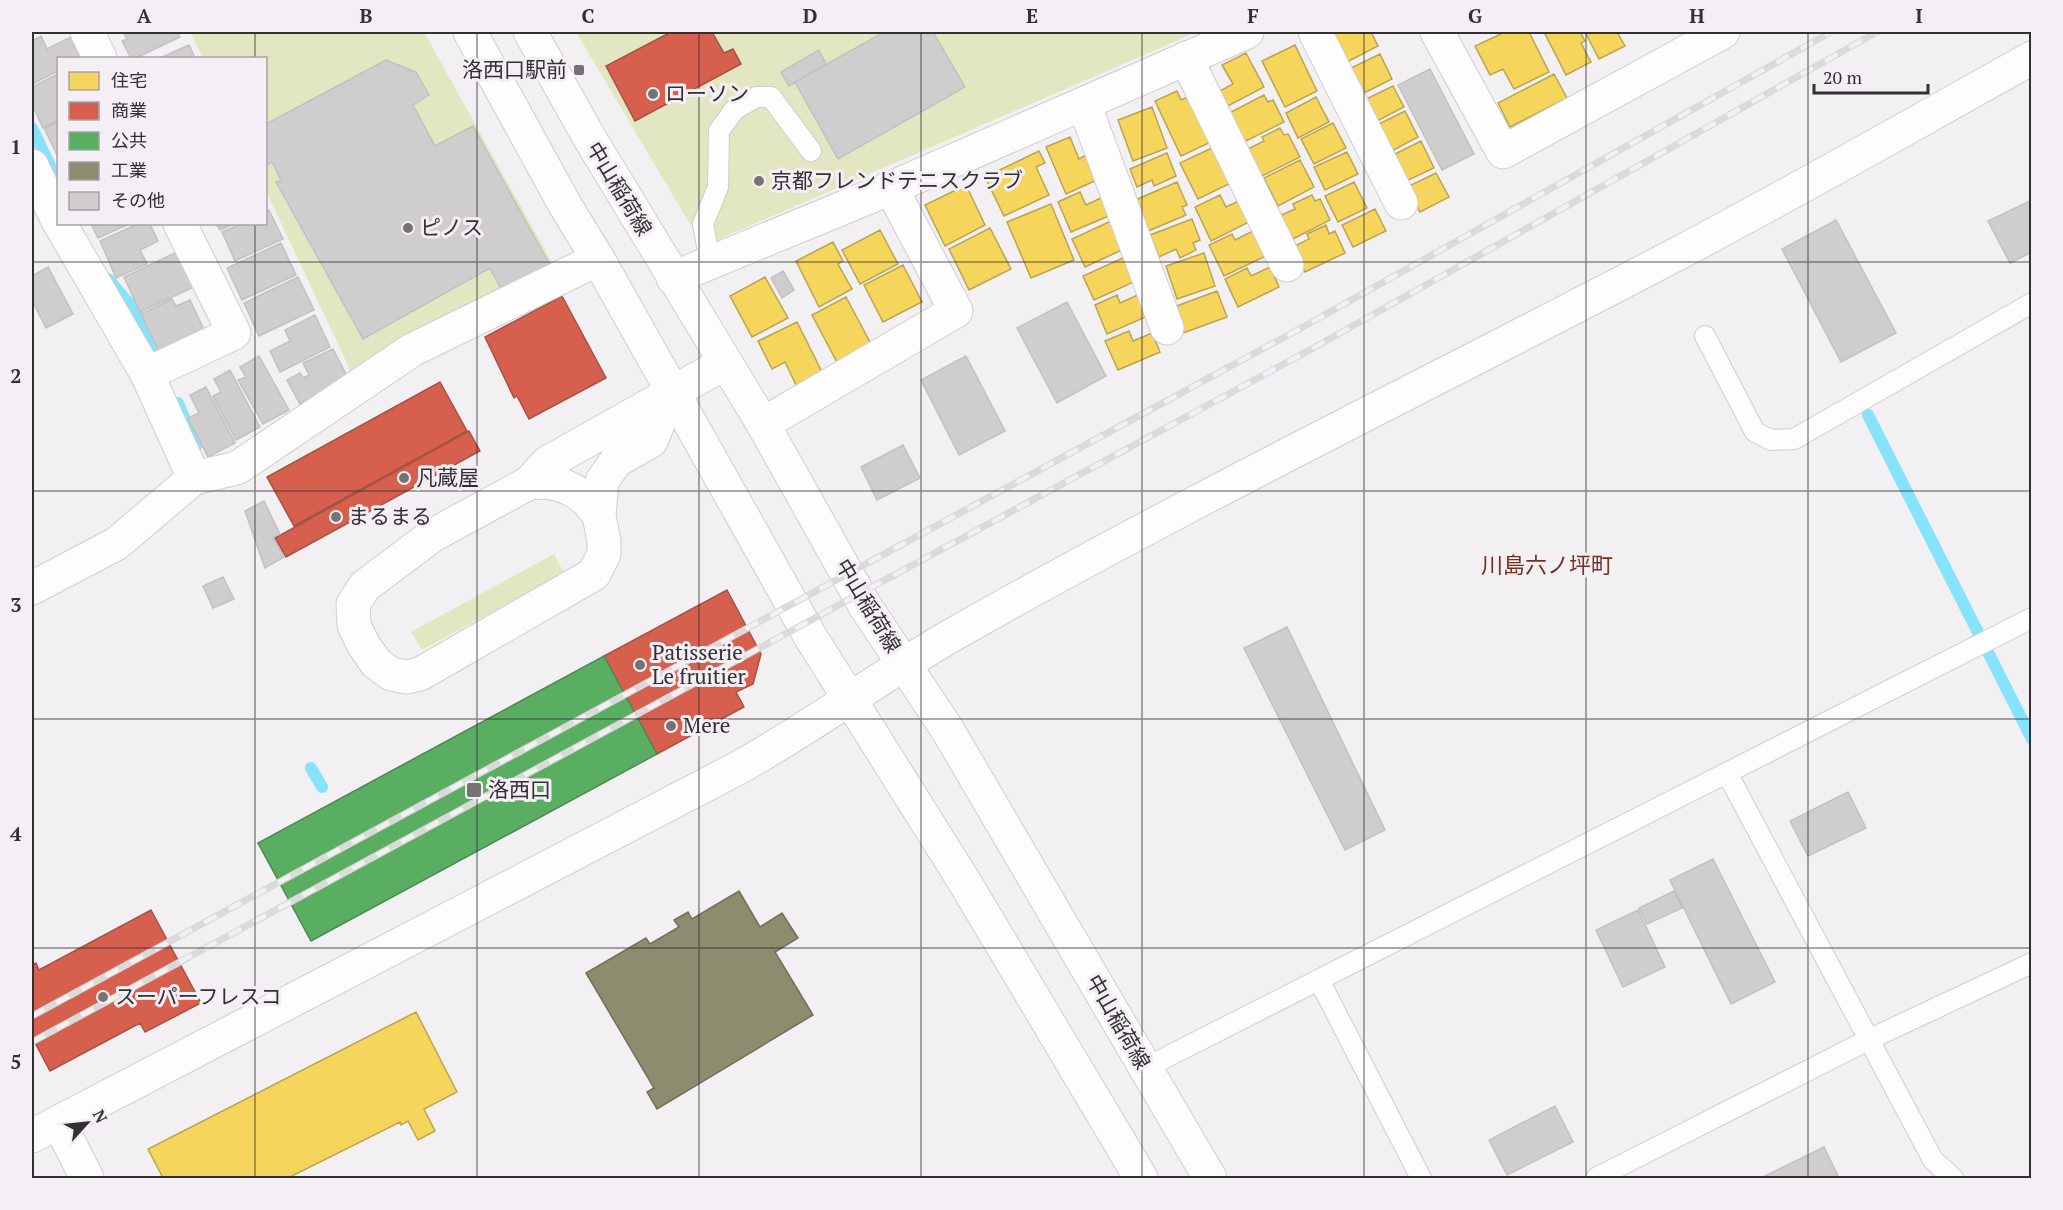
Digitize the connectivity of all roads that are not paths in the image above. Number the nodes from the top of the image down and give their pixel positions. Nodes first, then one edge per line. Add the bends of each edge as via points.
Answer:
1 (87, 32) edge
2 (470, 32) edge
3 (530, 32) edge
4 (1248, 32) edge
5 (1315, 32) edge
6 (1437, 32) edge
7 (1723, 32) edge
8 (100, 57) edge
9 (1186, 58) junction
10 (2031, 58) edge
11 (1084, 104) junction
12 (811, 151) dead end
13 (32, 166) edge
14 (891, 188) junction
15 (1401, 203) dead end
16 (57, 218) edge
17 (61, 225) edge
18 (180, 225) edge
19 (598, 259) junction
20 (710, 263) junction
21 (1287, 266) dead end
22 (673, 278) junction
23 (2031, 303) edge
24 (1167, 328) dead end
25 (1705, 336) dead end
26 (725, 363) junction
27 (147, 374) junction
28 (671, 393) junction
29 (763, 424) junction
30 (194, 478) junction
31 (529, 483) junction
32 (598, 516) junction
33 (32, 588) edge
34 (2029, 625) edge
35 (904, 664) junction
36 (850, 698) junction
37 (1727, 772) junction
38 (2031, 963) edge
39 (1319, 980) junction
40 (1870, 1040) junction
41 (1145, 1068) junction
42 (45, 1130) edge
43 (87, 1179) edge
44 (1142, 1179) edge
45 (1210, 1179) edge
46 (1421, 1179) edge
47 (1596, 1179) edge
48 (1953, 1179) edge

1 - 8 street
2 - 19 street
3 - 22 street, 中山稲荷線
4 - 9 street
5 - 15 street
6 - 7 street via 1503,152
9 - 11 street
9 - 21 street
10 - 35 street via 1679,253 1255,471
11 - 14 street
11 - 24 street
12 - 20 lane via 771,97 756,97 734,110 719,131 718,187 702,224
13 - 16 street
14 - 20 street
14 - 29 street via 956,310
17 - 27 street
18 - 27 street via 234,333
19 - 28 street
19 - 30 street via 412,350 237,468
20 - 22 street
22 - 26 street, 中山稲荷線
23 - 25 lane via 1794,439 1771,440 1755,432
26 - 28 street
26 - 29 street, 中山稲荷線
27 - 30 street
28 - 31 street via 547,463
28 - 32 street via 651,441 616,461 602,481
28 - 36 street via 810,636
29 - 35 street, 中山稲荷線 via 865,606
30 - 33 street via 116,544
31 - 32 street via 544,481 570,488 583,496
31 - 32 street via 433,535 365,586 353,604 354,625 376,663 391,674 420,674 594,574 604,554
34 - 37 lane
35 - 36 street
35 - 41 street, 中山稲荷線 via 947,729
36 - 42 street via 740,767
36 - 44 street
37 - 39 lane
37 - 40 lane
38 - 40 lane
39 - 41 lane
39 - 46 lane
40 - 47 lane
40 - 48 lane via 1933,1160
41 - 45 street, 中山稲荷線
42 - 43 street

